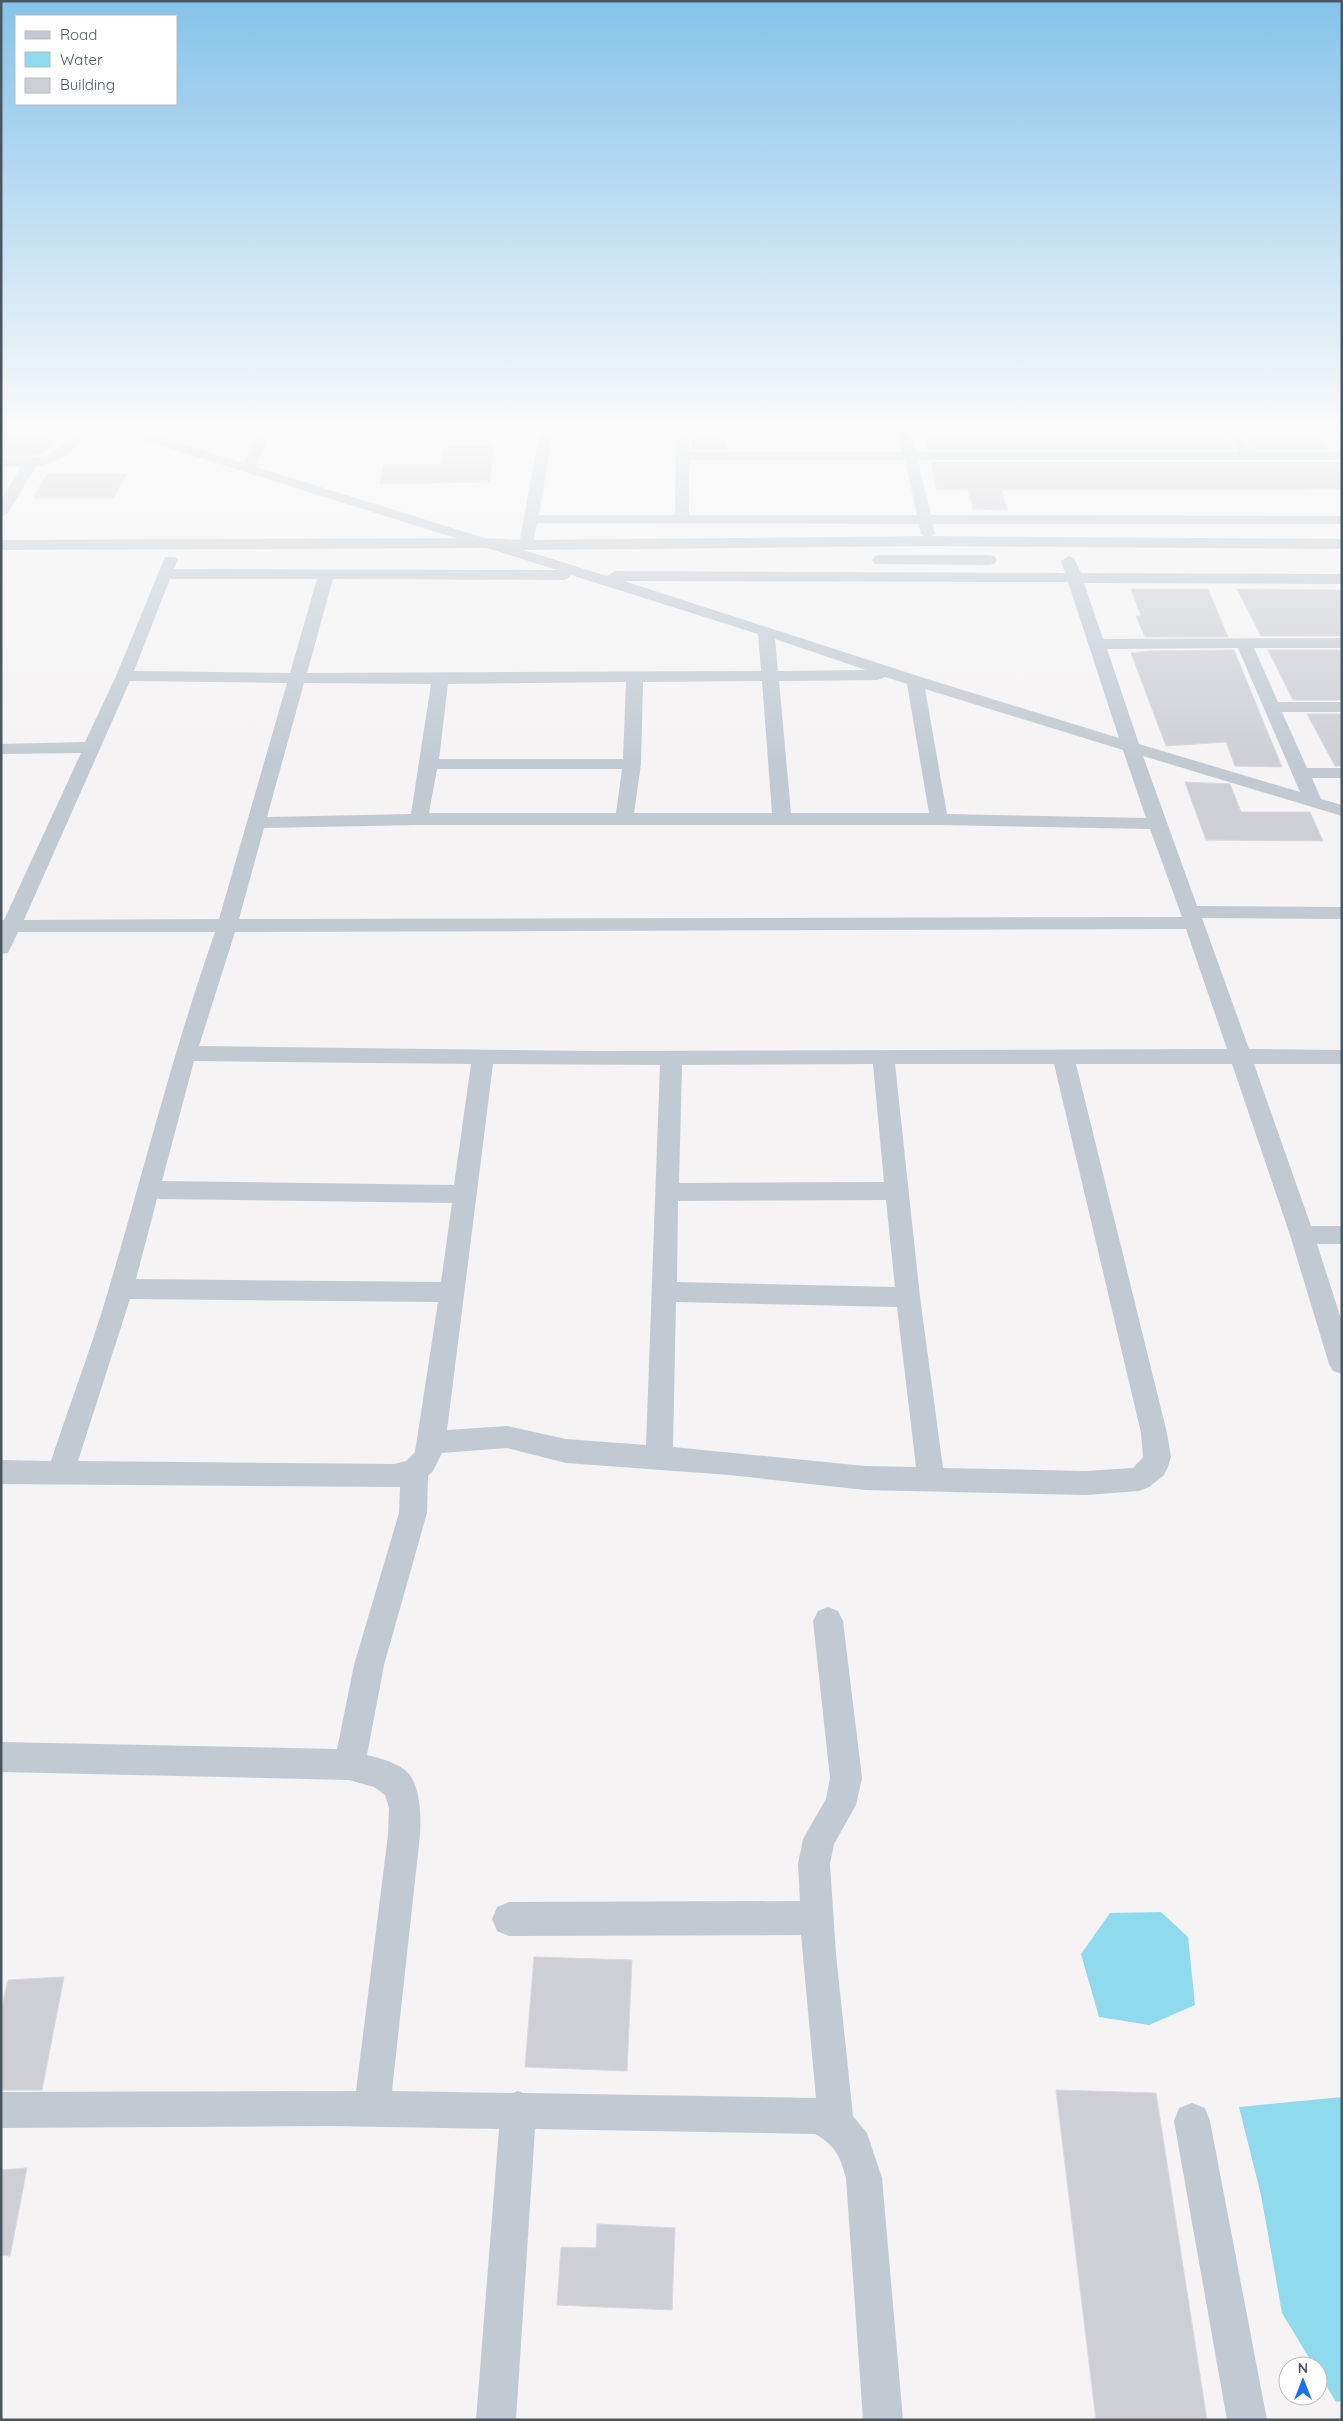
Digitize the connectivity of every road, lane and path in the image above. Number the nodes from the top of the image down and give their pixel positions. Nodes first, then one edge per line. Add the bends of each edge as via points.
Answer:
1 (460, 537) edge
2 (530, 537) edge
3 (928, 537) edge
4 (928, 541) junction
5 (482, 544) junction
6 (1342, 544) edge
7 (1, 545) edge
8 (530, 552) junction
9 (1, 559) edge
10 (1342, 559) edge
11 (761, 560) dead end
12 (860, 560) dead end
13 (1004, 560) dead end
14 (1242, 560) dead end
15 (1050, 561) dead end
16 (1069, 561) junction
17 (1088, 561) dead end
18 (168, 566) junction
19 (326, 576) junction
20 (589, 576) junction
21 (1074, 579) junction
22 (1342, 579) edge
23 (766, 632) junction
24 (1098, 644) junction
25 (1244, 644) junction
26 (1342, 644) edge
27 (896, 675) junction
28 (124, 676) junction
29 (771, 677) junction
30 (635, 678) junction
31 (297, 679) junction
32 (440, 679) junction
33 (915, 681) junction
34 (1273, 707) junction
35 (1342, 707) edge
36 (1131, 746) junction
37 (92, 747) junction
38 (1, 749) edge
39 (429, 764) junction
40 (632, 764) junction
41 (1301, 773) junction
42 (1342, 773) edge
43 (1313, 802) junction
44 (1342, 811) edge
45 (419, 819) junction
46 (624, 819) junction
47 (782, 819) junction
48 (939, 819) junction
49 (256, 823) junction
50 (1157, 824) junction
51 (1342, 913) edge
52 (1192, 918) junction
53 (227, 925) junction
54 (6, 926) edge
55 (1, 948) edge
56 (186, 1053) junction
57 (883, 1056) junction
58 (1063, 1056) junction
59 (1240, 1056) junction
60 (484, 1057) junction
61 (670, 1057) junction
62 (1342, 1057) edge
63 (148, 1190) junction
64 (897, 1191) junction
65 (667, 1192) junction
66 (465, 1194) junction
67 (1302, 1235) junction
68 (1342, 1235) edge
69 (121, 1289) junction
70 (451, 1292) junction
71 (663, 1292) junction
72 (908, 1297) junction
73 (1342, 1364) edge
74 (432, 1442) junction
75 (659, 1456) junction
76 (1, 1472) edge
77 (61, 1472) junction
78 (414, 1472) junction
79 (930, 1481) junction
80 (828, 1621) dead end
81 (1, 1757) edge
82 (349, 1765) junction
83 (816, 1918) junction
84 (509, 1919) dead end
85 (372, 2109) junction
86 (518, 2109) junction
87 (1, 2110) edge
88 (1192, 2121) dead end
89 (836, 2124) junction
90 (496, 2420) edge
91 (883, 2420) edge
92 (1247, 2420) edge

1 - 5 street
2 - 8 street
3 - 4 street
4 - 6 street
4 - 8 street
5 - 7 street
5 - 8 street
8 - 11 street
8 - 18 street
8 - 20 street
9 - 18 street
10 - 14 street
12 - 13 street
15 - 16 street
16 - 17 street
16 - 21 street
18 - 19 street
18 - 28 street
19 - 20 street
19 - 31 street
20 - 21 street
20 - 23 street
21 - 22 street
21 - 24 street
23 - 27 street
23 - 29 street
24 - 25 street
24 - 36 street
25 - 26 street
25 - 34 street
27 - 29 street
27 - 33 street
28 - 31 street
28 - 37 street
29 - 30 street
29 - 47 street
30 - 32 street
30 - 40 street
31 - 32 street
31 - 49 street
32 - 39 street
33 - 36 street
33 - 48 street
34 - 35 street
34 - 41 street
36 - 43 street
36 - 50 street
37 - 38 street
37 - 54 street
39 - 40 street
39 - 45 street
40 - 46 street
41 - 42 street
41 - 43 street
43 - 44 street
45 - 46 street
45 - 49 street
46 - 47 street
47 - 48 street
48 - 50 street
49 - 53 street
50 - 52 street
51 - 52 street
52 - 53 street via 561,926
52 - 59 street
53 - 54 street
53 - 56 street
54 - 55 street
56 - 60 street
56 - 63 street
57 - 58 street
57 - 61 street
57 - 64 street
58 - 59 street
58 - 79 street via 1154,1432 1157,1457 1154,1467 1139,1480 1086,1483
59 - 62 street
59 - 67 street
60 - 61 street
60 - 66 street
61 - 65 street
63 - 66 street
63 - 69 street
64 - 65 street
64 - 72 street
65 - 71 street
66 - 70 street
67 - 68 street
67 - 73 street
69 - 70 street
69 - 77 street
70 - 74 street
71 - 72 street
71 - 75 street
72 - 79 street
74 - 75 street via 507,1437 566,1451
74 - 78 street via 428,1459
75 - 79 street via 865,1478
76 - 77 street
77 - 78 street via 394,1476
78 - 82 street via 413,1513 369,1665
80 - 83 street via 846,1778 840,1805 817,1847 814,1864
81 - 82 street
82 - 85 street via 381,1774 398,1785 405,1808
83 - 84 street
83 - 89 street
85 - 86 street
85 - 87 street
86 - 89 street via 815,2116
86 - 90 street
88 - 92 street
89 - 91 street via 856,2145 864,2178

